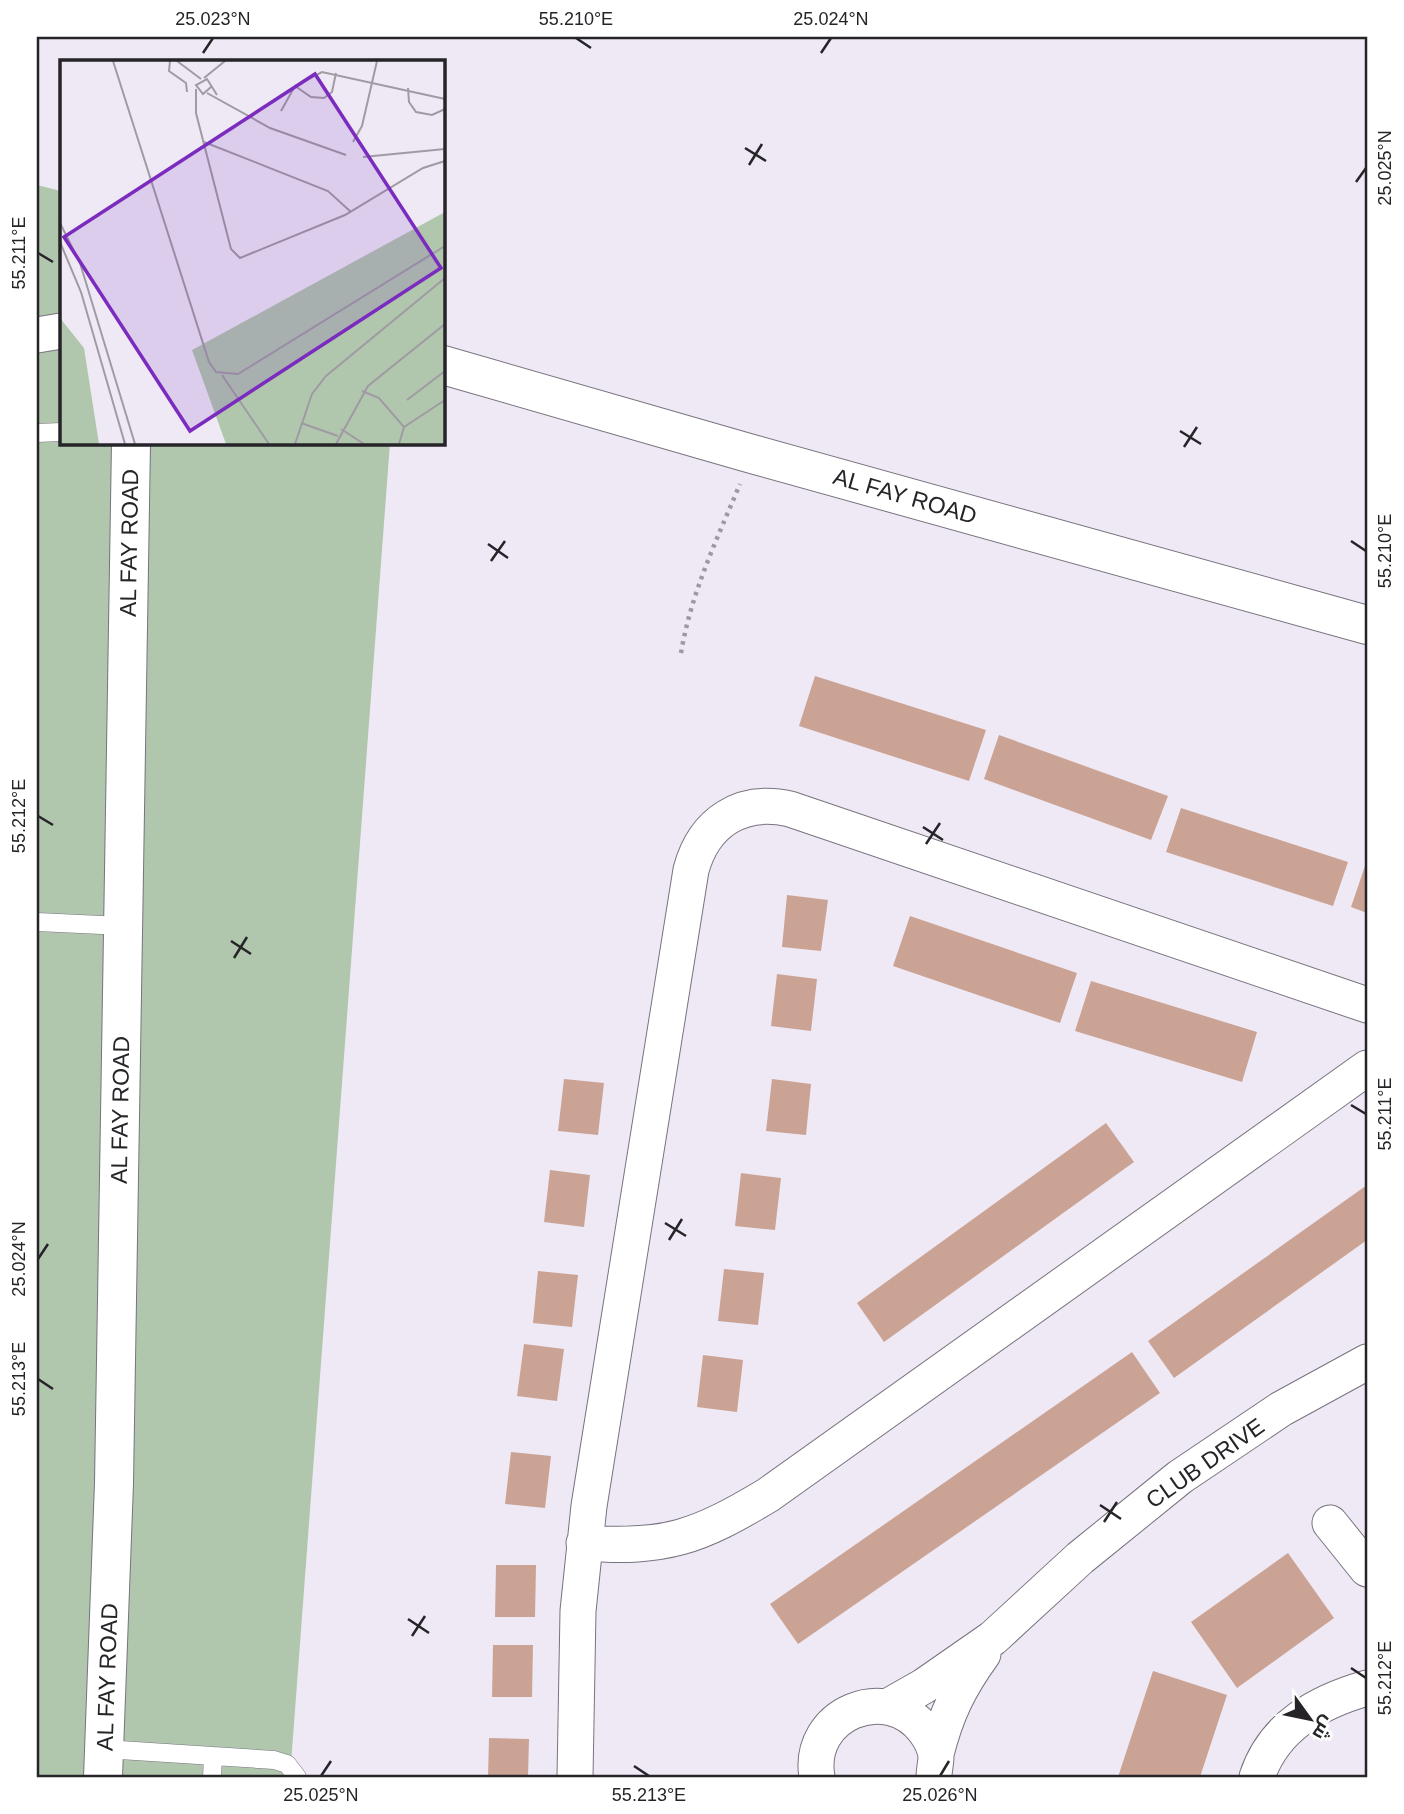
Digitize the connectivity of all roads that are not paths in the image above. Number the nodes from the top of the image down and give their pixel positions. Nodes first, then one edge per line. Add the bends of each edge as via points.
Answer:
1 (60, 331) edge
2 (37, 335) edge
3 (444, 365) edge
4 (60, 432) edge
5 (37, 433) edge
6 (131, 444) edge
7 (1367, 625) edge
8 (37, 922) edge
9 (123, 926) junction
10 (1367, 1005) edge
11 (1367, 1068) edge
12 (1367, 1362) edge
13 (1330, 1523) dead end
14 (584, 1543) junction
15 (1367, 1569) edge
16 (993, 1638) junction
17 (1367, 1688) edge
18 (887, 1707) junction
19 (213, 1756) junction
20 (104, 1763) edge
21 (935, 1766) edge
22 (212, 1777) edge
23 (297, 1777) edge
24 (575, 1777) edge
25 (817, 1777) edge
26 (1257, 1777) edge

1 - 2 street
3 - 7 street, AL FAY ROAD
4 - 5 lane
6 - 9 street, AL FAY ROAD
8 - 9 lane
9 - 20 street, AL FAY ROAD via 114,1483
10 - 14 street via 790,810 772,805 734,813 718,824 695,855 691,870
11 - 14 street via 747,1507 681,1538 623,1546
12 - 16 street, CLUB DRIVE via 1282,1409 1180,1478 1080,1558
13 - 15 street
14 - 24 street
16 - 18 street, CLUB DRIVE
16 - 21 street, CLUB DRIVE via 950,1707
17 - 26 street via 1300,1716 1271,1746
18 - 21 street, CLUB DRIVE via 919,1723 929,1737
18 - 25 street, CLUB DRIVE via 869,1706 836,1721 818,1752
19 - 20 lane
19 - 22 lane
19 - 23 lane via 281,1762

